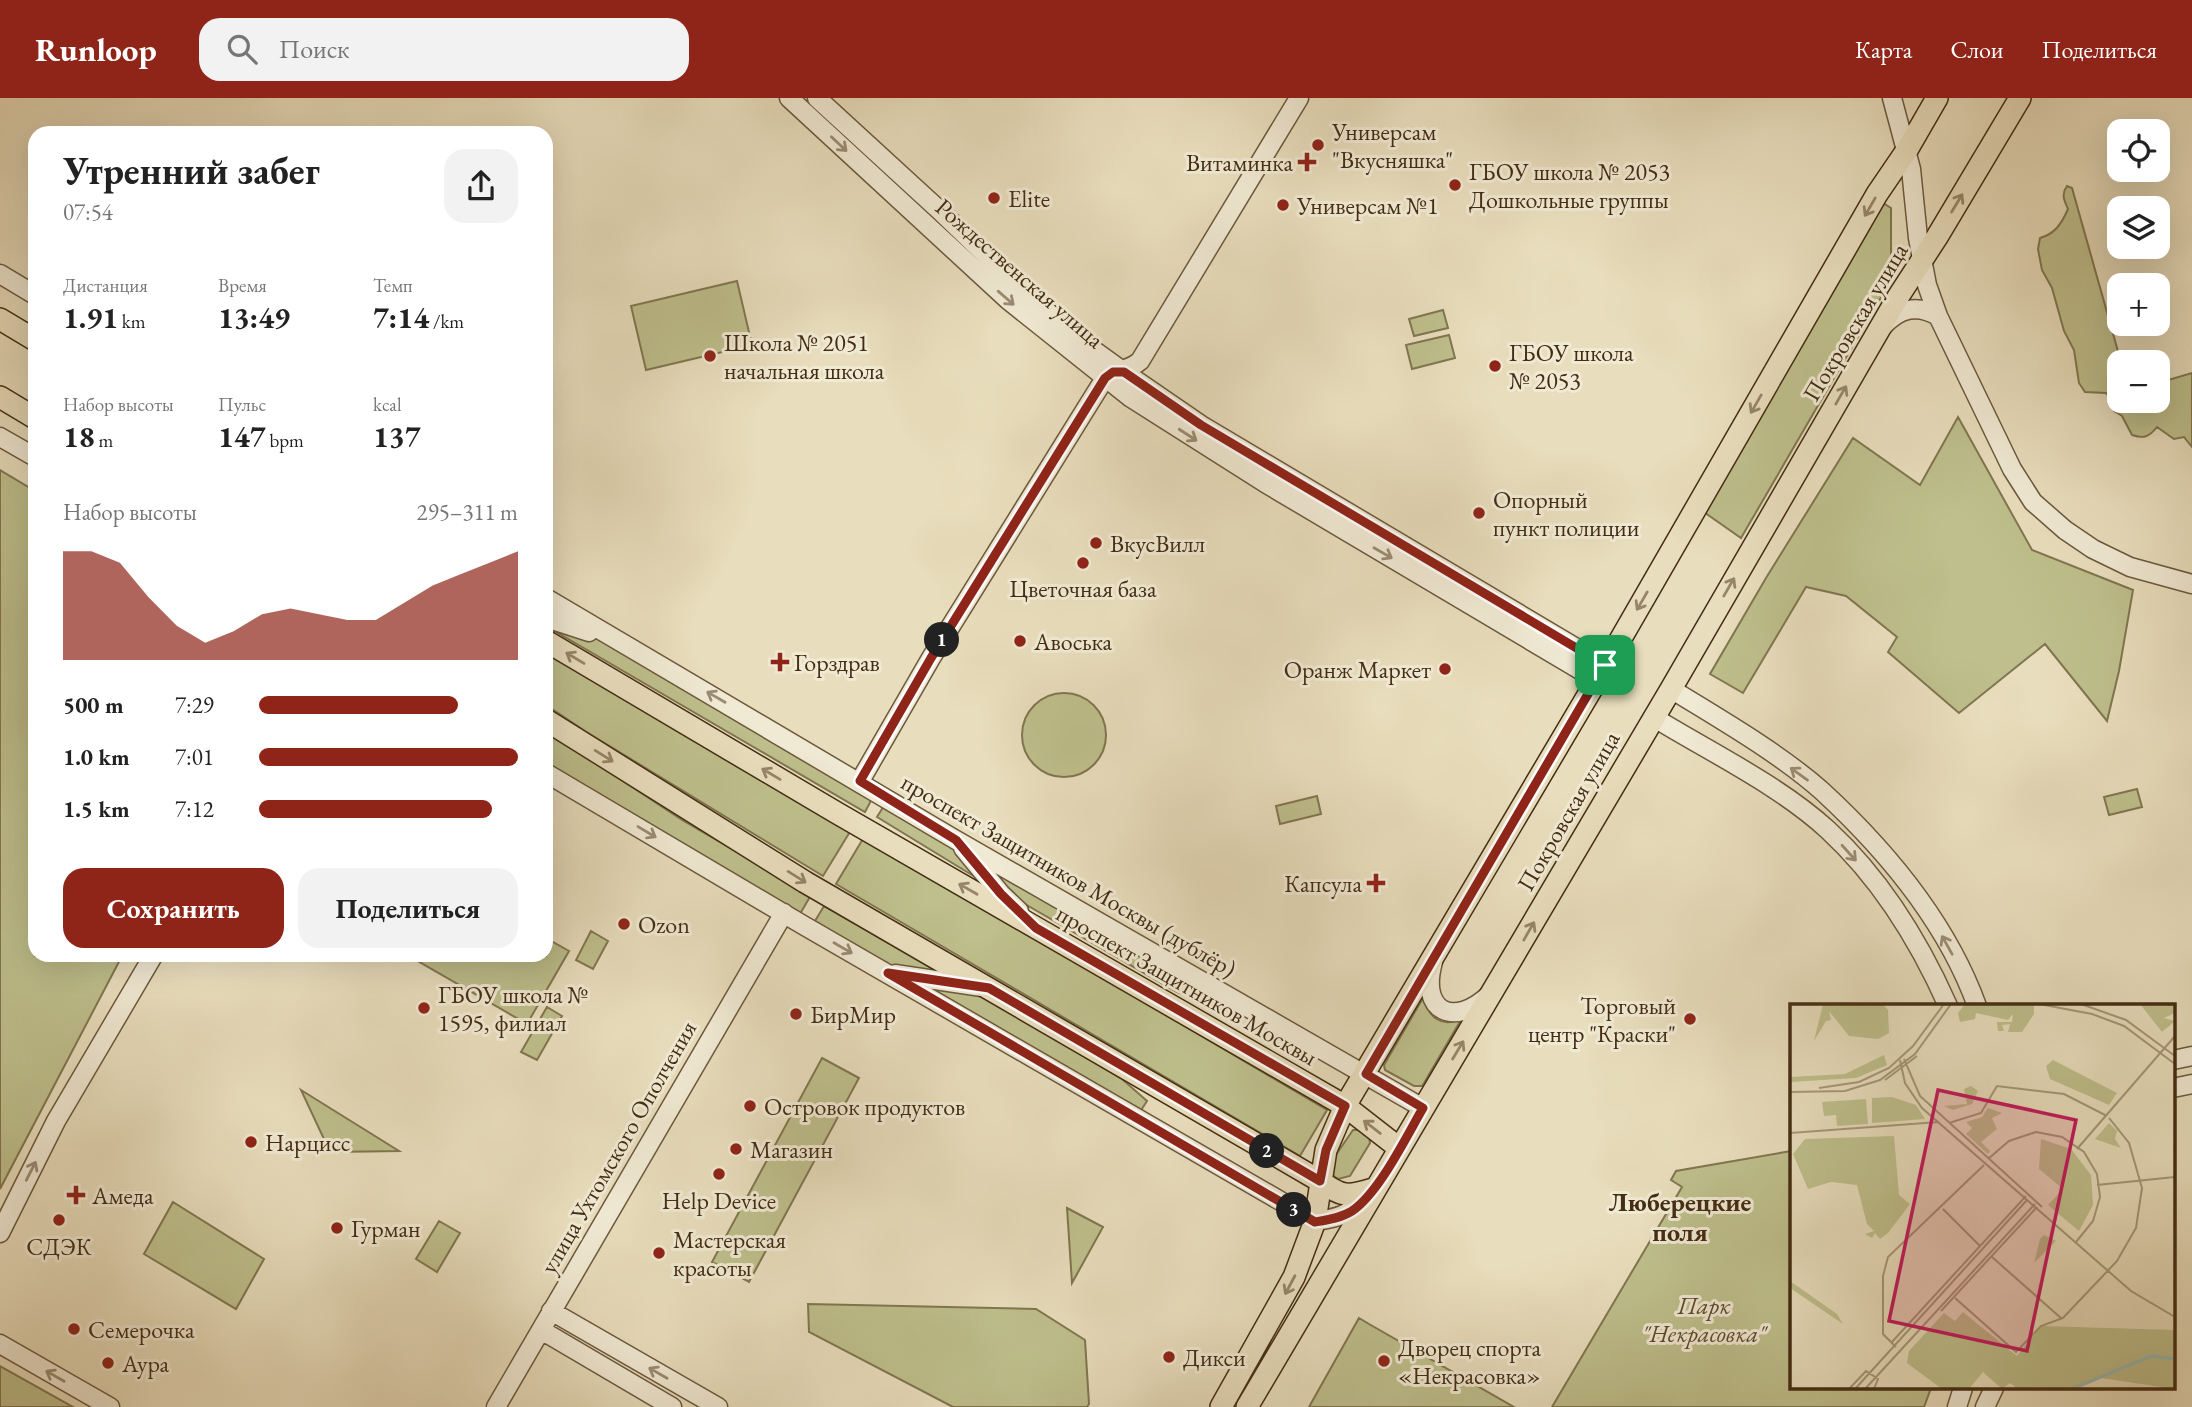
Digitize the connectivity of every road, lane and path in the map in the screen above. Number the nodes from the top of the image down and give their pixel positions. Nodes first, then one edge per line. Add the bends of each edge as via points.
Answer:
1 (789, 98) edge
2 (817, 98) edge
3 (1299, 98) edge
4 (1892, 98) edge
5 (1937, 98) edge
6 (2020, 98) edge
7 (1907, 150) junction
8 (1922, 261) junction
9 (0, 274) edge
10 (28, 291) edge
11 (1938, 316) junction
12 (0, 319) edge
13 (1880, 328) junction
14 (28, 336) edge
15 (1124, 372) junction
16 (1105, 378) junction
17 (0, 397) edge
18 (28, 414) edge
19 (0, 437) edge
20 (28, 453) edge
21 (2192, 584) edge
22 (553, 602) edge
23 (553, 620) edge
24 (622, 643) junction
25 (553, 645) edge
26 (1601, 672) junction
27 (1671, 689) junction
28 (1715, 715) junction
29 (1653, 717) junction
30 (553, 724) edge
31 (1703, 747) junction
32 (553, 777) edge
33 (860, 781) junction
34 (956, 840) junction
35 (784, 913) junction
36 (1036, 928) junction
37 (1435, 956) junction
38 (150, 962) edge
39 (888, 973) junction
40 (989, 988) junction
41 (1494, 990) junction
42 (1947, 1004) edge
43 (1976, 1004) edge
44 (2192, 1056) edge
45 (2174, 1060) edge
46 (1366, 1074) junction
47 (2192, 1084) edge
48 (2174, 1088) edge
49 (1345, 1106) junction
50 (1423, 1108) junction
51 (1399, 1147) junction
52 (1320, 1181) junction
53 (1373, 1189) junction
54 (1315, 1222) junction
55 (0, 1233) edge
56 (551, 1311) junction
57 (541, 1330) junction
58 (0, 1344) edge
59 (1962, 1390) edge
60 (1993, 1390) edge
61 (110, 1407) edge
62 (496, 1407) edge
63 (672, 1407) edge
64 (718, 1407) edge
65 (1221, 1407) edge
66 (1247, 1407) edge
67 (1957, 1407) edge
68 (1985, 1407) edge

1 -> 16 street, Рождественская улица via 1008,300
2 - 15 street, Рождественская улица via 1020,288
3 - 15 street via 1140,361
4 - 7 street
5 - 7 main road, Покровская улица
8 -> 6 main road, Покровская улица
7 - 8 street
7 -> 26 main road, Покровская улица via 1877,194
8 - 11 street
8 - 13 main road, Покровская улица
9 - 10 street
11 - 13 street via 1913,308 1897,313
11 - 21 street via 2012,469 2033,502 2093,550 2130,567
12 - 14 main road
27 -> 13 main road, Покровская улица
15 - 16 street
15 - 26 street, Рождественская улица via 1201,425
16 -> 26 street, Рождественская улица via 1265,483
16 - 33 street
17 - 18 main road
19 - 20 street
22 - 24 street, проспект Защитников Москвы (дублёр)
23 - 24 street
33 -> 24 street, проспект Защитников Москвы (дублёр)
36 -> 25 main road, проспект Защитников Москвы
26 - 37 main road, Покровская улица
27 - 28 street
27 - 29 main road, Покровская улица
28 - 31 street via 1701,717 1695,724 1695,739
43 -> 28 street via 1947,943 1914,891 1869,838 1820,790
29 - 31 street
41 -> 29 main road, Покровская улица
30 -> 40 main road via 805,882
31 -> 42 street via 1782,795 1853,856 1930,965
32 -> 35 street
33 - 34 street, проспект Защитников Москвы (дублёр)
34 - 36 street
34 - 46 street, проспект Защитников Москвы (дублёр)
35 -> 39 street
35 - 56 street, улица Ухтомского Ополчения
36 - 49 main road, проспект Защитников Москвы
37 - 41 street via 1429,991 1442,1010 1465,1010
37 - 46 main road, Покровская улица
55 -> 38 street via 57,1121
39 - 40 street
39 - 54 street
40 - 52 main road
50 -> 41 main road, Покровская улица
44 - 45 street
46 - 49 main road, Покровская улица
46 - 50 street, проспект Защитников Москвы (дублёр)
47 - 48 street
51 -> 49 main road, проспект Защитников Москвы
49 - 52 main road, Покровская улица via 1326,1150
50 - 51 main road, Покровская улица
51 - 53 main road, Покровская улица
52 - 53 main road via 1347,1196
52 - 54 main road, Покровская улица
53 - 54 street via 1344,1216
53 - 66 main road, Покровская улица
54 -> 65 main road, Покровская улица via 1294,1277
56 - 57 street, улица Ухтомского Ополчения
64 -> 56 street
57 - 62 street, улица Ухтомского Ополчения
57 - 63 street
61 -> 58 street
59 - 67 street
60 - 68 street

